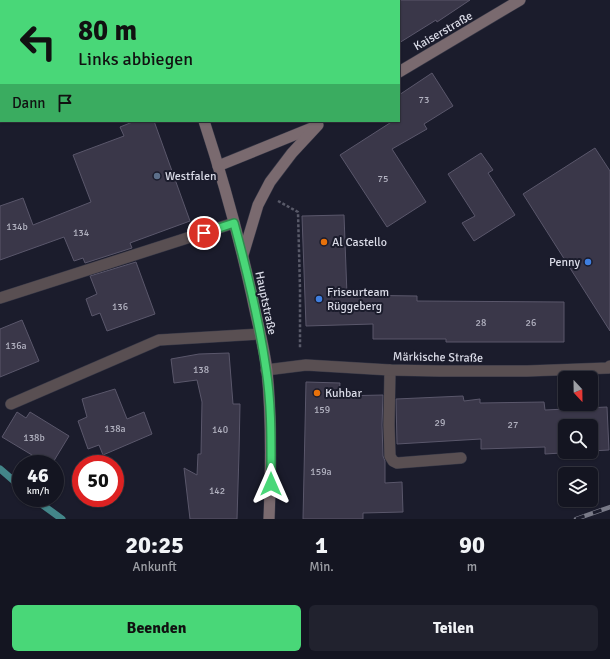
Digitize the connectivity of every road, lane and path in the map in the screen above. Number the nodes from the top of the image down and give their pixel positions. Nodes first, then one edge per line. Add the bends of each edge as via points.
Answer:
1 (520, 0) edge
2 (400, 71) edge
3 (204, 122) edge
4 (321, 123) edge
5 (218, 166) junction
6 (270, 182) junction
7 (234, 223) junction
8 (242, 255) junction
9 (0, 298) edge
10 (260, 334) junction
11 (300, 365) junction
12 (610, 366) edge
13 (266, 370) junction
14 (390, 370) junction
15 (11, 404) dead end
16 (462, 458) dead end
17 (269, 519) edge

1 - 2 main road, Kaiserstraße
3 - 5 main road, Hauptstraße
4 - 5 main road
4 - 6 main road via 292,153
5 - 7 main road, Hauptstraße
6 - 8 main road via 258,205
6 - 11 path via 276,200 298,212
7 - 8 main road, Hauptstraße
7 - 9 street
8 - 10 main road, Hauptstraße
10 - 13 main road, Hauptstraße
10 - 15 street via 159,340
11 - 13 street, Märkische Straße
11 - 14 street, Märkische Straße
12 - 14 street, Märkische Straße via 527,371
13 - 17 main road, Hauptstraße via 271,423
14 - 16 street via 390,456 393,461 397,463

